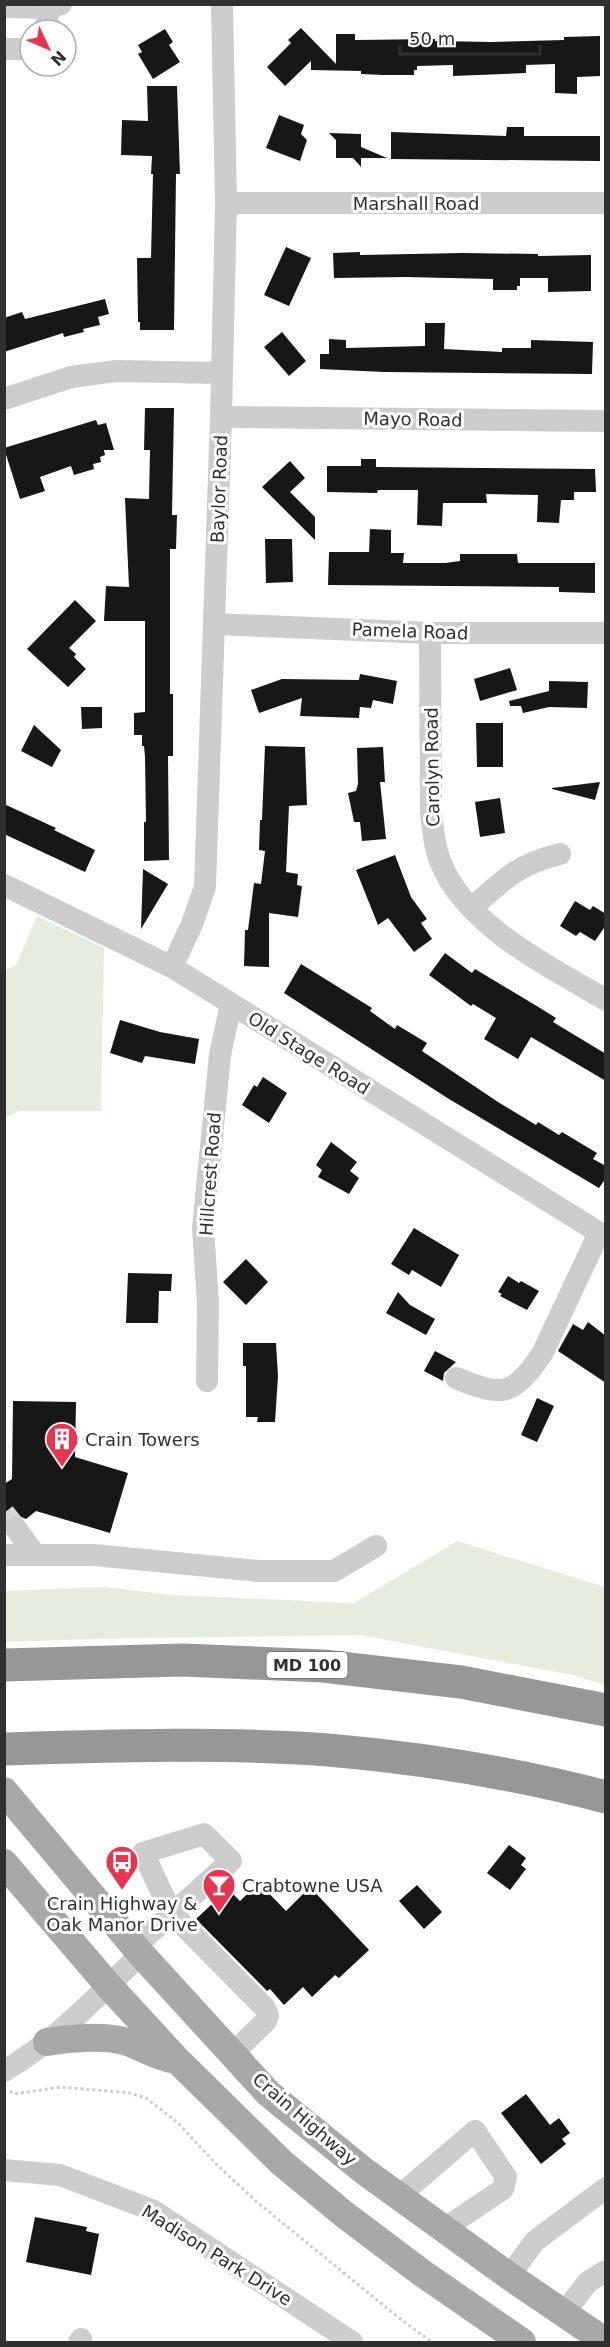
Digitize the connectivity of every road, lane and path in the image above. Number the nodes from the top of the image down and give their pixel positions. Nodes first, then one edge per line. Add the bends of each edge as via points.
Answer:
1 (222, 4) edge
2 (55, 6) edge
3 (4, 7) edge
4 (226, 203) junction
5 (606, 203) edge
6 (221, 373) junction
7 (4, 399) edge
8 (221, 417) junction
9 (606, 421) edge
10 (215, 624) junction
11 (430, 633) junction
12 (606, 633) edge
13 (560, 854) dead end
14 (4, 885) edge
15 (472, 908) junction
16 (171, 967) junction
17 (606, 1000) edge
18 (231, 1004) junction
19 (602, 1235) edge
20 (456, 1378) dead end
21 (207, 1381) dead end
22 (15, 1527) tunnel mouth
23 (376, 1546) dead end
24 (4, 1555) edge
25 (35, 1555) junction
26 (5, 1665) edge
27 (606, 1710) edge
28 (4, 1749) edge
29 (4, 1791) edge
30 (606, 1797) edge
31 (4, 1863) edge
32 (138, 1950) junction
33 (108, 1986) junction
34 (47, 2042) junction
35 (233, 2054) junction
36 (176, 2059) junction
37 (7, 2080) edge
38 (4, 2170) edge
39 (606, 2188) edge
40 (399, 2196) junction
41 (444, 2229) junction
42 (606, 2271) edge
43 (509, 2276) junction
44 (564, 2313) junction
45 (606, 2342) edge
46 (352, 2343) edge
47 (432, 2343) edge
48 (522, 2343) edge

1 - 4 street, Baylor Road
2 - 3 street
4 - 5 street, Marshall Road
4 - 6 street, Baylor Road
6 - 7 street via 116,371 71,377
6 - 8 street, Baylor Road
8 - 9 street, Mayo Road
8 - 10 street, Baylor Road
10 - 11 street, Pamela Road
10 - 16 street, Baylor Road via 205,888
11 - 12 street, Pamela Road
11 - 15 street, Carolyn Road via 430,813 434,840 441,863
13 - 15 street via 523,866
14 - 16 street, Old Stage Road
15 - 17 street, Carolyn Road via 523,950
16 - 18 street, Old Stage Road
18 - 19 street, Old Stage Road
18 - 21 street, Hillcrest Road via 220,1055 203,1228 208,1303
19 - 20 street via 542,1354 529,1372 501,1391 487,1391
22 - 25 street
23 - 25 street via 334,1570 260,1571 94,1555
24 - 25 street
26 - 27 highway, MD 100 via 183,1660 323,1666 461,1682
28 - 30 highway via 187,1746 327,1750 443,1763
29 - 32 main road, Crain Highway
31 - 33 main road
32 - 33 street
32 - 35 main road, Crain Highway
32 - 35 street via 172,1914 265,2008 266,2021
33 - 34 street
33 - 36 main road
34 - 36 main road via 108,2037 163,2058
34 - 37 street
35 - 40 main road, Crain Highway via 268,2093
36 - 48 main road via 282,2163 345,2215
37 - 47 path via 14,2094 61,2087 146,2098 178,2123 257,2202
38 - 46 street, Madison Park Drive via 60,2175 152,2210
39 - 43 street via 535,2241
40 - 41 main road, Crain Highway
40 - 41 street via 475,2131 506,2177 503,2189
41 - 43 main road, Crain Highway
42 - 44 street via 588,2282
43 - 44 main road, Crain Highway
44 - 45 main road, Crain Highway

